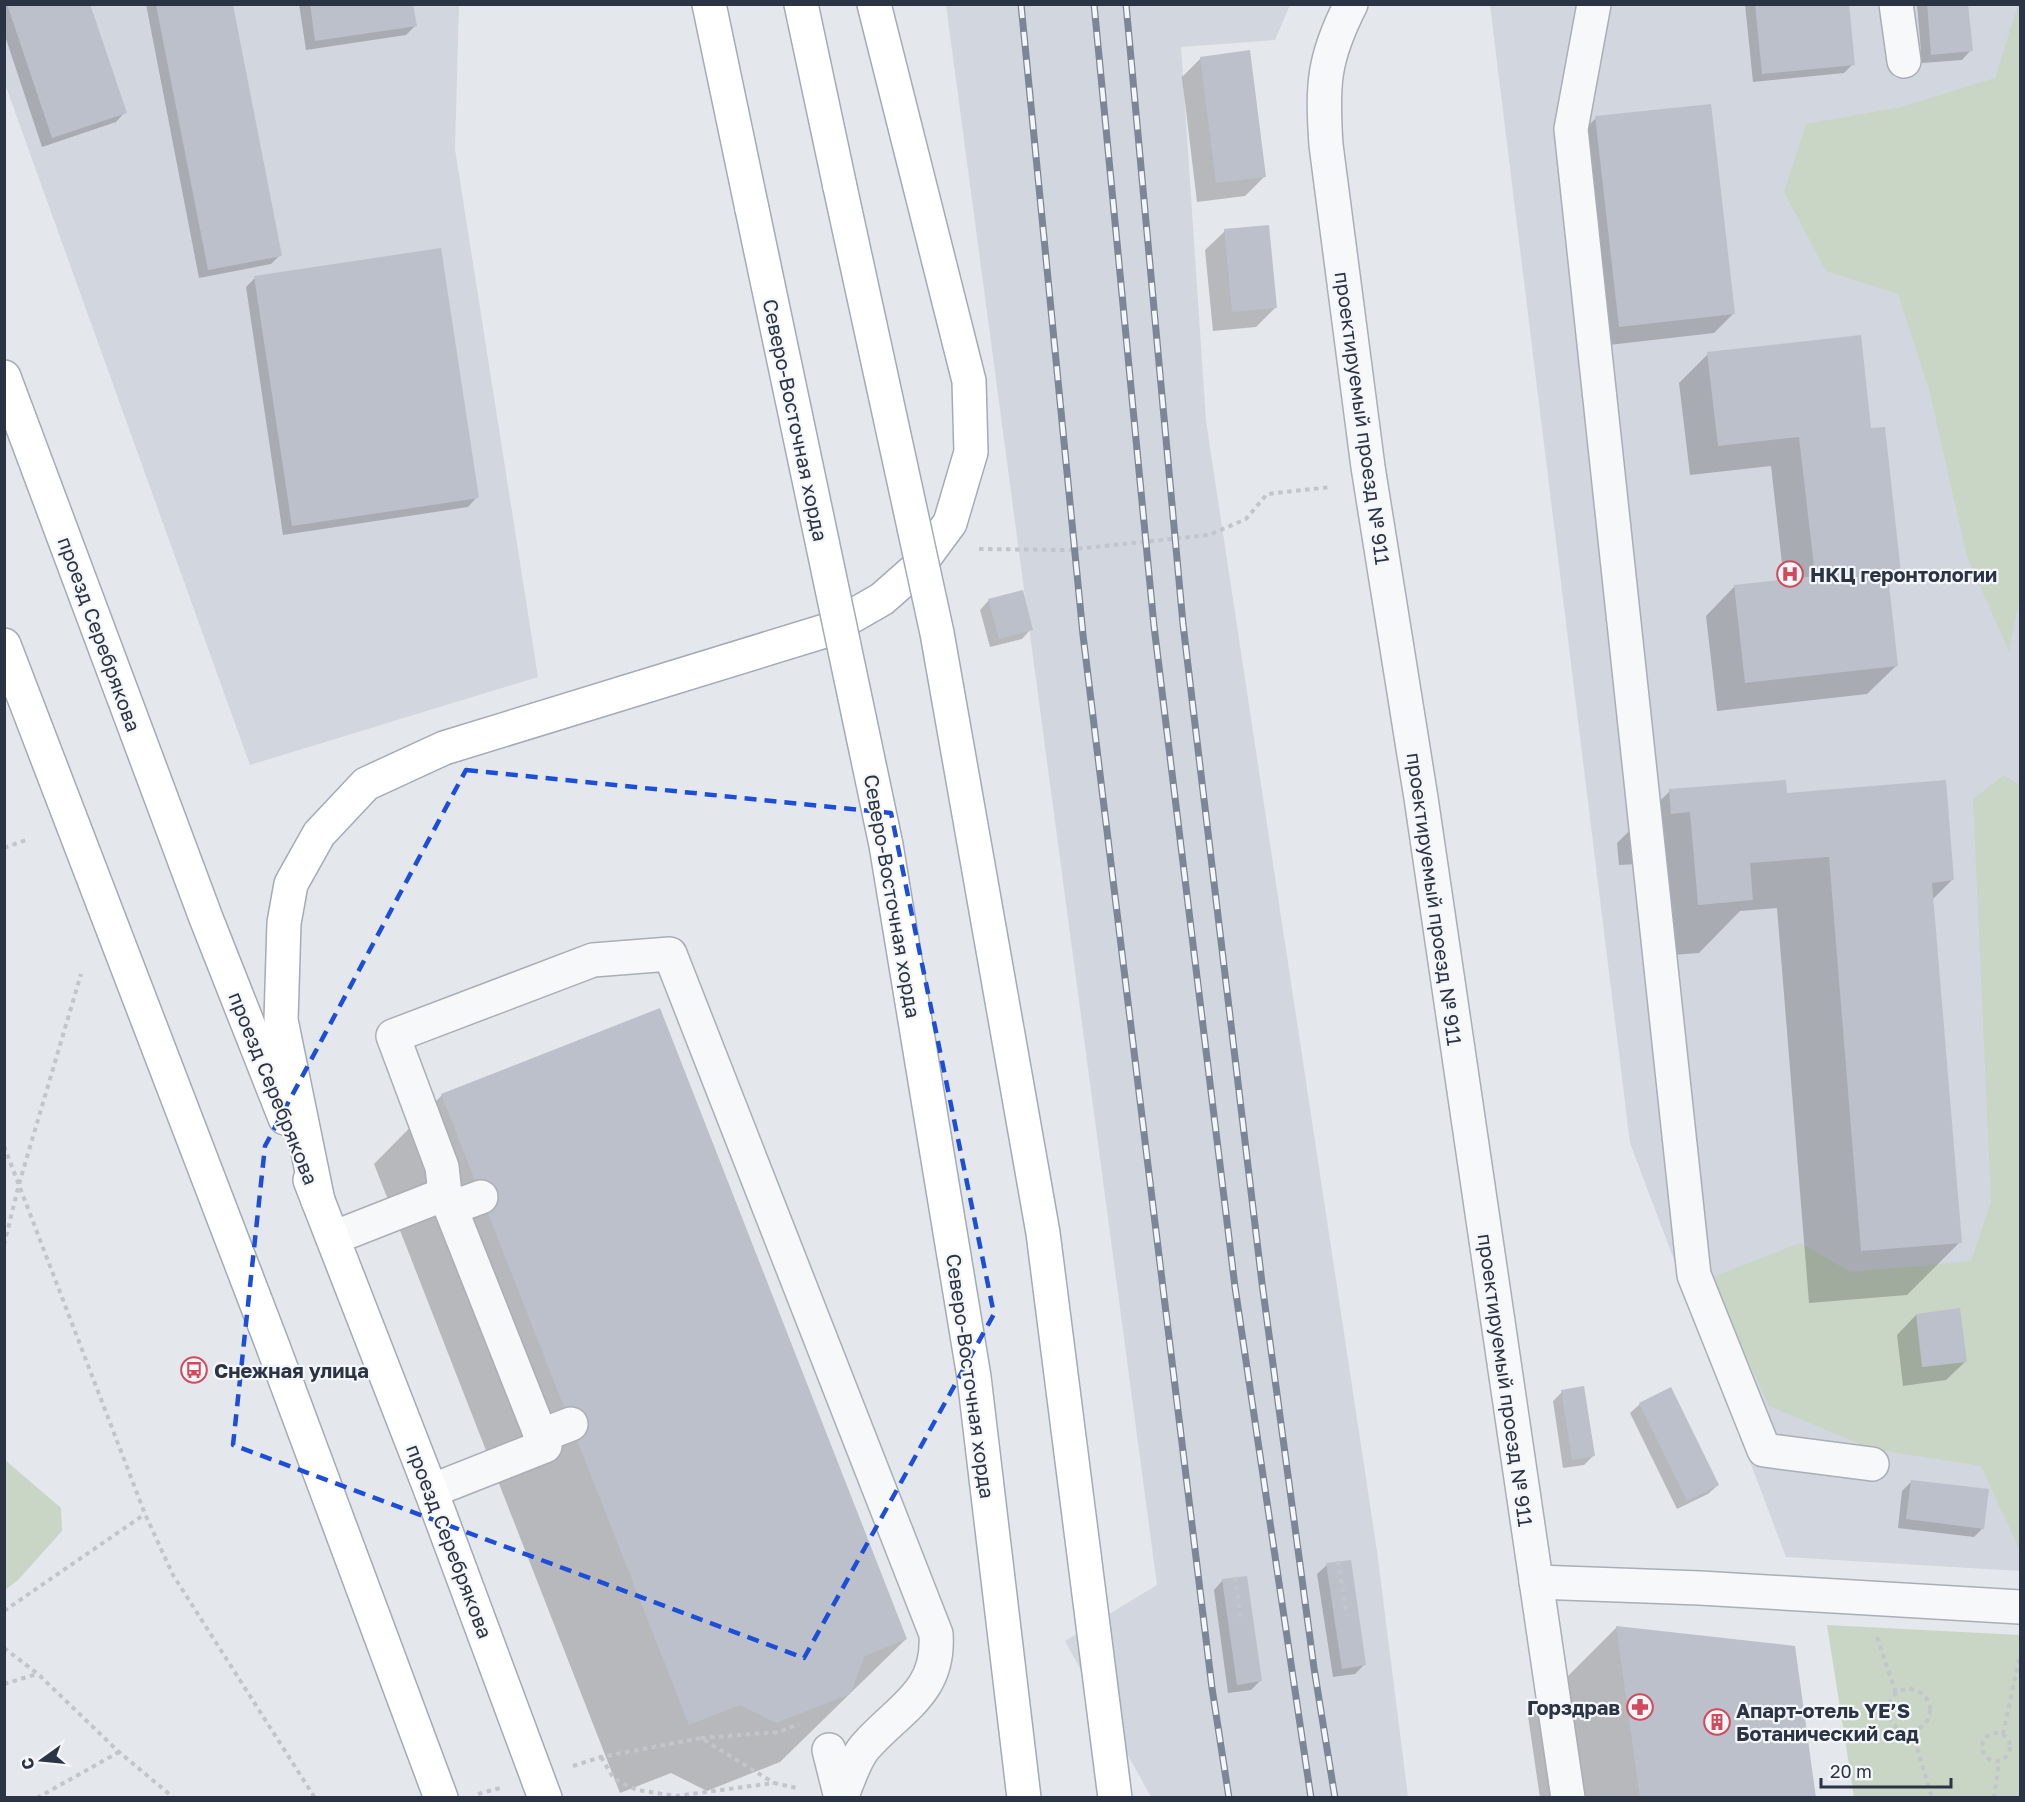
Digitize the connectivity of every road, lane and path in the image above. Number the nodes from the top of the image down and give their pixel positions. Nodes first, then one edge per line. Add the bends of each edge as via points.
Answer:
1 (709, 4) edge
2 (801, 4) edge
3 (874, 4) edge
4 (1351, 4) edge
5 (1594, 4) edge
6 (1896, 4) edge
7 (1904, 61) dead end
8 (4, 377) edge
9 (1342, 485) dead end
10 (979, 549) dead end
11 (4, 645) edge
12 (29, 839) dead end
13 (4, 848) edge
14 (81, 974) dead end
15 (4, 1146) edge
16 (19, 1184) junction
17 (481, 1197) dead end
18 (318, 1201) junction
19 (448, 1201) junction
20 (333, 1238) junction
21 (4, 1245) edge
22 (571, 1424) dead end
23 (540, 1436) junction
24 (1872, 1464) dead end
25 (431, 1491) junction
26 (145, 1514) junction
27 (1338, 1561) dead end
28 (1235, 1577) dead end
29 (1536, 1582) junction
30 (2020, 1607) edge
31 (4, 1611) edge
32 (1347, 1616) dead end
33 (1241, 1620) dead end
34 (1876, 1632) dead end
35 (4, 1648) edge
36 (2020, 1655) edge
37 (38, 1674) junction
38 (4, 1684) edge
39 (402, 1692) junction
40 (1896, 1693) junction
41 (1912, 1731) junction
42 (779, 1732) dead end
43 (2003, 1734) junction
44 (701, 1738) junction
45 (829, 1750) dead end
46 (119, 1752) junction
47 (1999, 1762) junction
48 (774, 1784) junction
49 (546, 1790) edge
50 (807, 1791) dead end
51 (37, 1797) edge
52 (174, 1797) edge
53 (315, 1797) edge
54 (417, 1797) edge
55 (441, 1797) edge
56 (841, 1797) edge
57 (1024, 1797) edge
58 (1115, 1797) edge
59 (1568, 1797) edge
60 (1932, 1797) edge
61 (1994, 1797) edge

1 - 57 main road, Северо-Восточная хорда, bridge via 886,845 974,1377
2 - 58 main road, bridge via 937,633 1043,1233
3 - 18 main road via 969,381 970,452 950,523 916,569 882,599 828,630 444,748 366,784 319,834 291,884 284,923 280,1020
4 - 29 street, проектируемый проезд № 911 via 1333,40 1323,92 1326,145 1368,467 1421,798
5 - 24 street via 1571,129 1694,1275 1764,1450
6 - 7 street
8 - 18 main road, проезд Серебрякова via 206,918
9 - 10 path via 1267,494 1246,519 1209,535 1066,549
11 - 39 main road
12 - 13 path
14 - 16 path
15 - 16 path
16 - 21 path
16 - 26 path
17 - 19 street
18 - 20 main road, проезд Серебрякова
19 - 20 street
19 - 23 street
19 - 56 street via 442,1167 393,1036 593,960 670,954 936,1634 938,1656 926,1685 864,1748
20 - 25 main road, проезд Серебрякова
22 - 23 street
23 - 25 street via 544,1446
25 - 49 main road, проезд Серебрякова
26 - 31 path
26 - 53 path via 173,1575
27 - 32 path
28 - 33 path
29 - 30 street
29 - 59 street, проектируемый проезд № 911
34 - 40 path
35 - 37 path
36 - 43 path
37 - 38 path
37 - 46 path
39 - 54 main road
39 - 55 main road
40 - 41 path via 1888,1712 1892,1723 1901,1730
40 - 41 path via 1906,1688 1927,1697 1929,1718
41 - 60 path
42 - 44 path
43 - 47 path via 2010,1740 2011,1749 2007,1758
43 - 47 path via 1985,1737 1982,1745 1983,1754 1990,1761
44 - 48 path
44 - 48 path via 601,1757 614,1779 637,1790 676,1796
45 - 56 street
46 - 51 path
46 - 52 path
47 - 61 path
48 - 50 path

